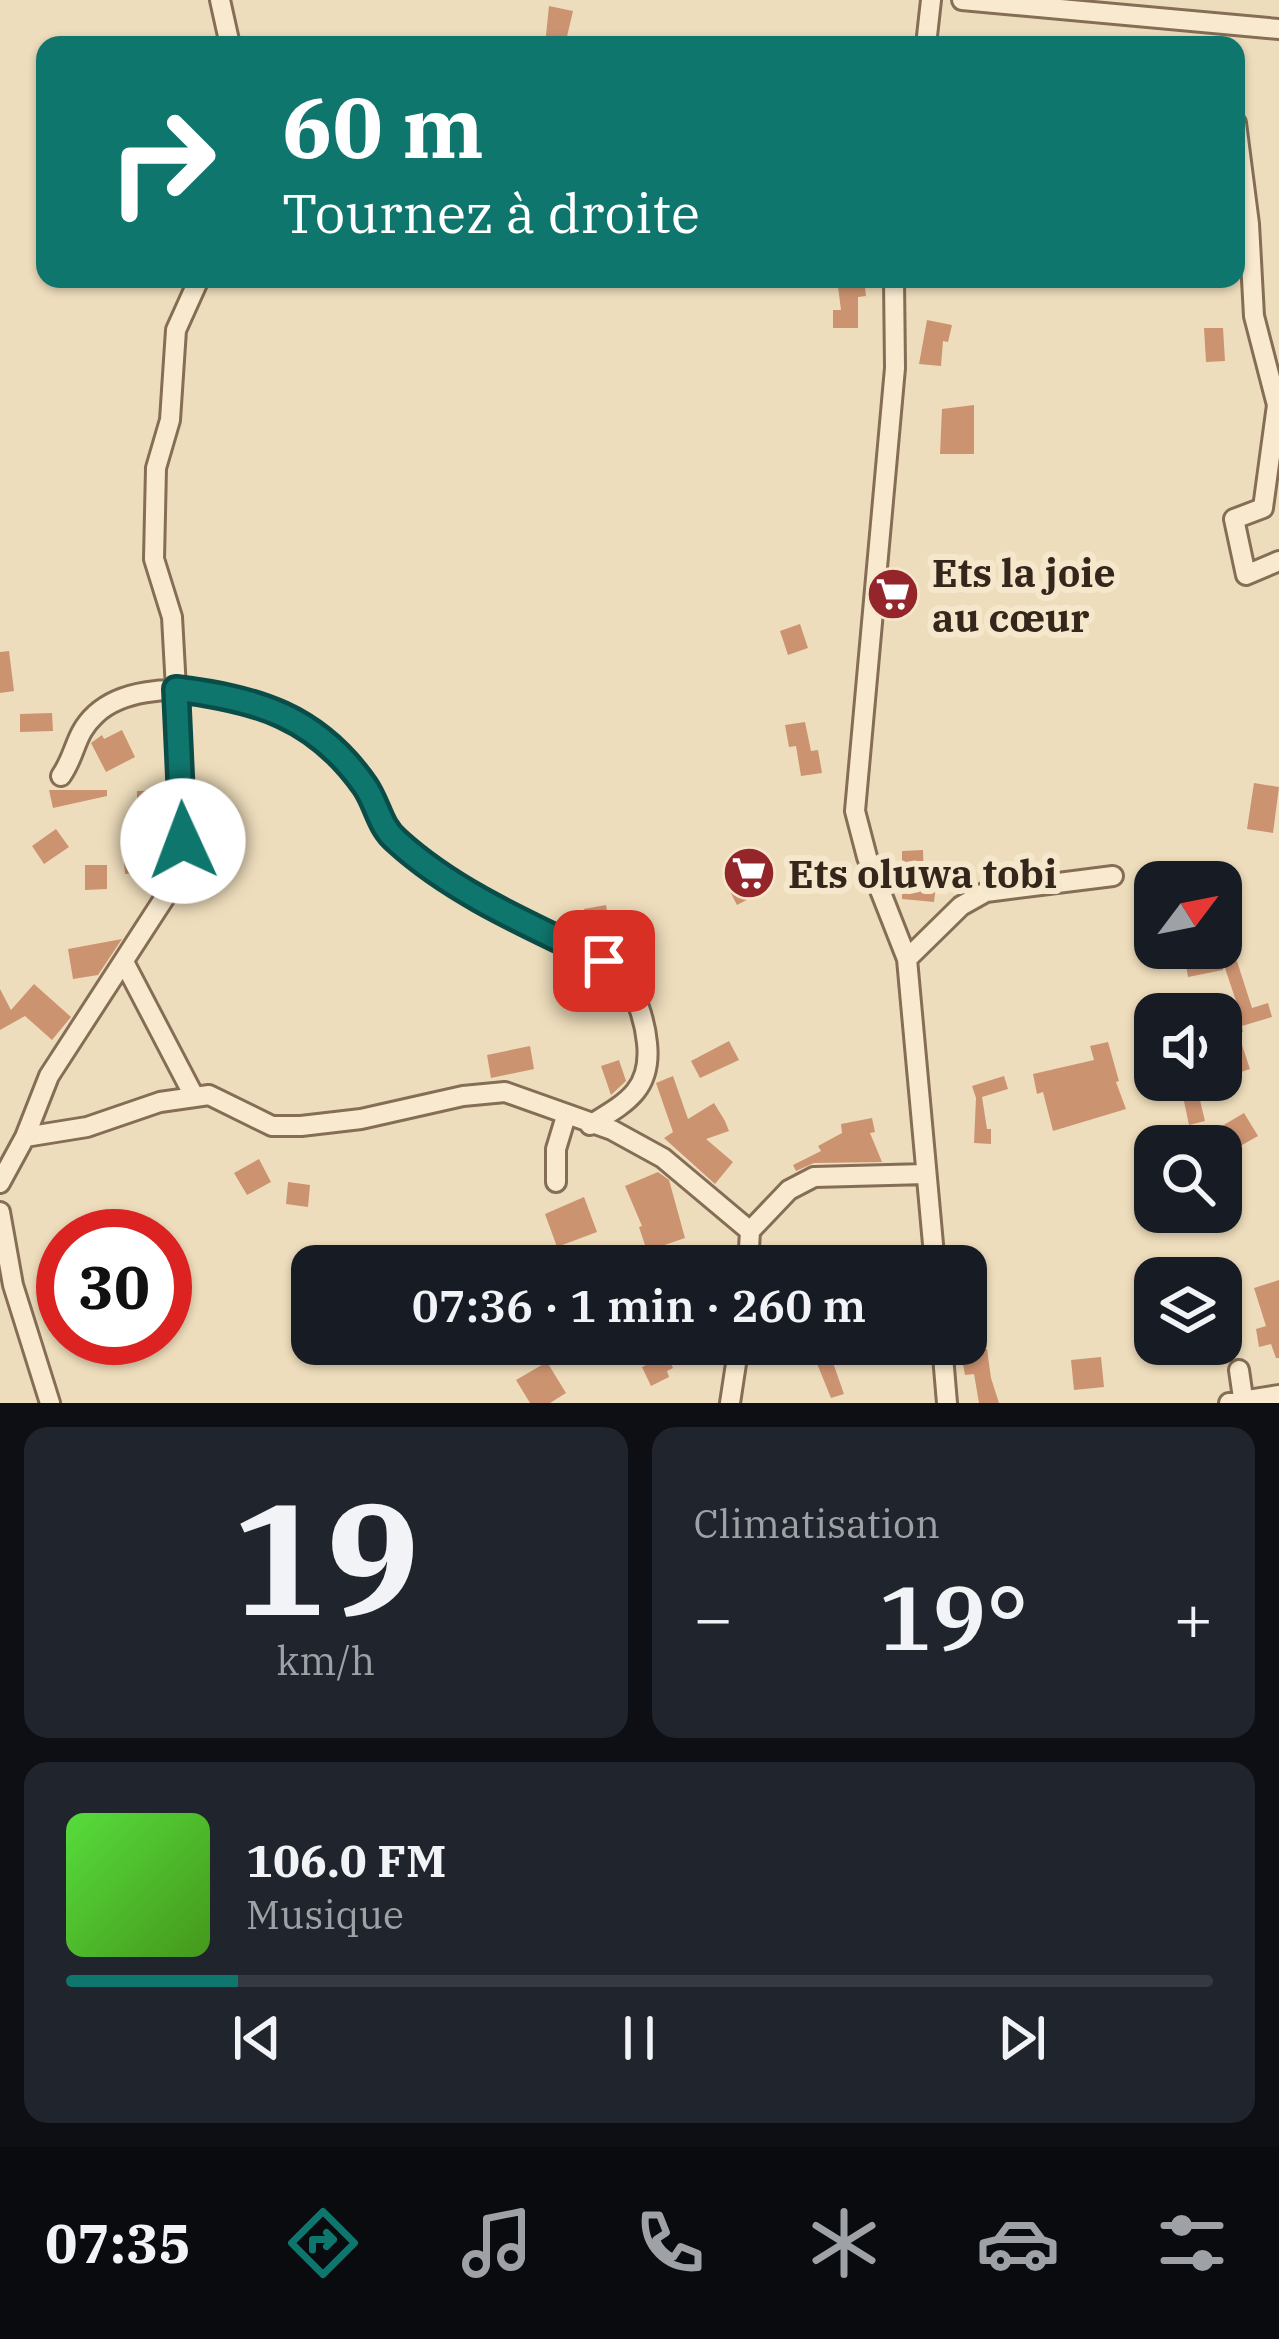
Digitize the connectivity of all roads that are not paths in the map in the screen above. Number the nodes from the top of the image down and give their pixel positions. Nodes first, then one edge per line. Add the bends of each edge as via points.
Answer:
1 (220, 0) edge
2 (931, 0) edge
3 (962, 0) edge
4 (1104, 7) edge
5 (1224, 24) junction
6 (1279, 29) edge
7 (228, 36) edge
8 (927, 36) edge
9 (1225, 36) edge
10 (1245, 193) edge
11 (196, 288) edge
12 (894, 288) edge
13 (1279, 561) edge
14 (176, 689) junction
15 (61, 776) dead end
16 (1113, 876) dead end
17 (908, 958) junction
18 (124, 962) junction
19 (194, 1096) junction
20 (566, 1116) junction
21 (590, 1125) junction
22 (25, 1137) junction
23 (926, 1174) junction
24 (556, 1182) dead end
25 (0, 1183) edge
26 (0, 1212) edge
27 (750, 1231) junction
28 (749, 1245) edge
29 (933, 1245) edge
30 (736, 1365) edge
31 (944, 1365) edge
32 (1239, 1370) dead end
33 (1279, 1395) edge
34 (1236, 1401) edge
35 (50, 1403) edge
36 (730, 1403) edge
37 (947, 1403) edge

1 - 7 street
2 - 8 street
3 - 4 street
4 - 5 street
5 - 6 street
5 - 9 street
10 - 13 street via 1254,316 1276,406 1264,508 1234,519 1246,575
11 - 14 street via 176,330 170,420 156,468 154,559 172,617
12 - 17 street via 895,368 855,812
14 - 15 street via 100,709 78,732
14 - 18 street via 178,877
14 - 21 street via 233,696 320,735 364,785 392,838 623,977 645,1022 649,1060 635,1097
16 - 17 street via 986,892
17 - 23 street
18 - 19 street
18 - 22 street via 50,1076
19 - 20 street via 209,1095 272,1126 505,1092
19 - 22 street
20 - 21 street
20 - 24 street
21 - 27 street via 663,1158
22 - 25 street
23 - 27 street via 814,1178 789,1190
23 - 29 street
26 - 35 street
27 - 28 street
30 - 36 street
31 - 37 street
32 - 34 street
33 - 34 street

